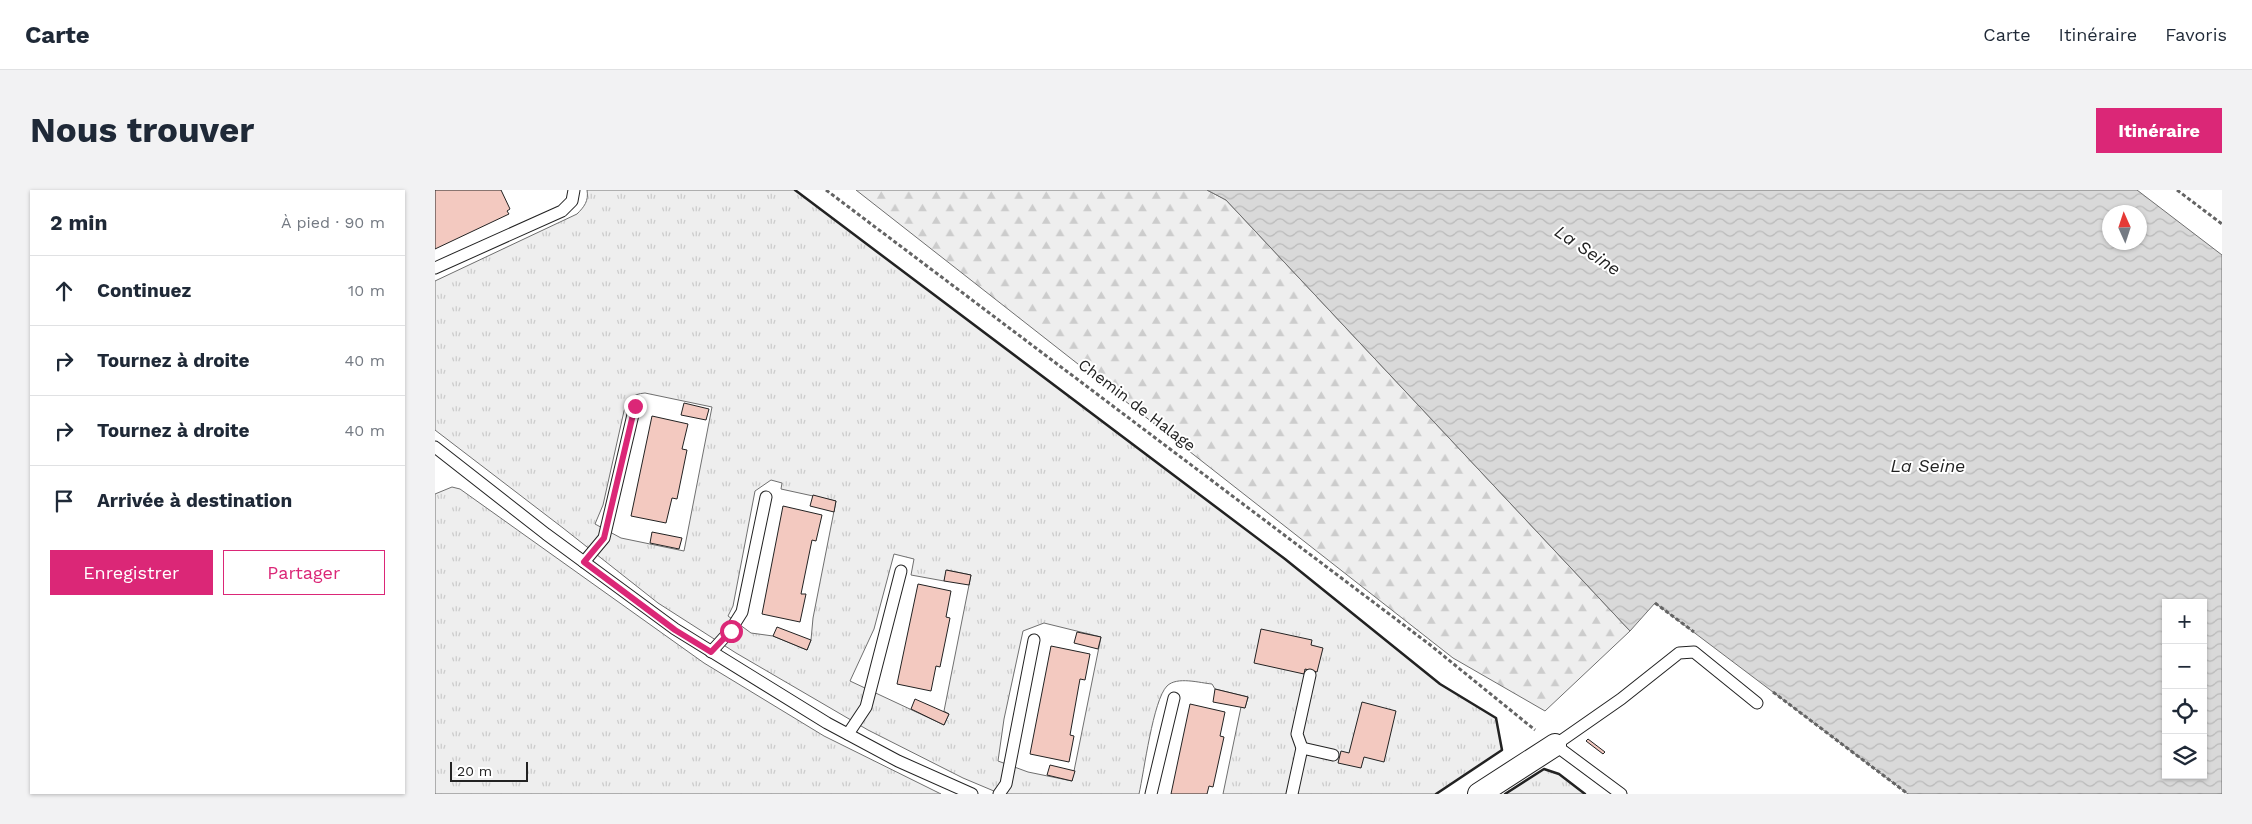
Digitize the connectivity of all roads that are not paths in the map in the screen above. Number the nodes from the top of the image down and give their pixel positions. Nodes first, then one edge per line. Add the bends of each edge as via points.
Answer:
1 (574, 190) edge
2 (435, 268) edge
3 (635, 406) dead end
4 (435, 447) edge
5 (766, 497) dead end
6 (584, 562) junction
7 (901, 571) dead end
8 (1034, 640) dead end
9 (711, 652) junction
10 (1310, 676) dead end
11 (1174, 698) dead end
12 (1757, 704) dead end
13 (848, 734) junction
14 (1555, 745) junction
15 (1302, 748) junction
16 (1333, 755) dead end
17 (972, 794) edge
18 (999, 794) edge
19 (1151, 794) edge
20 (1292, 794) edge
21 (1479, 794) edge
22 (1621, 794) edge

1 - 2 lane via 572,201 563,211
3 - 6 lane via 604,538
4 - 6 lane
5 - 9 lane via 743,612
6 - 9 lane via 675,630
7 - 13 lane via 866,707
8 - 18 lane via 1005,784
9 - 13 lane
10 - 15 lane via 1297,734
11 - 19 lane
12 - 14 lane via 1694,652 1679,653
13 - 17 lane
14 - 21 street
14 - 22 lane
15 - 16 lane
15 - 20 lane

